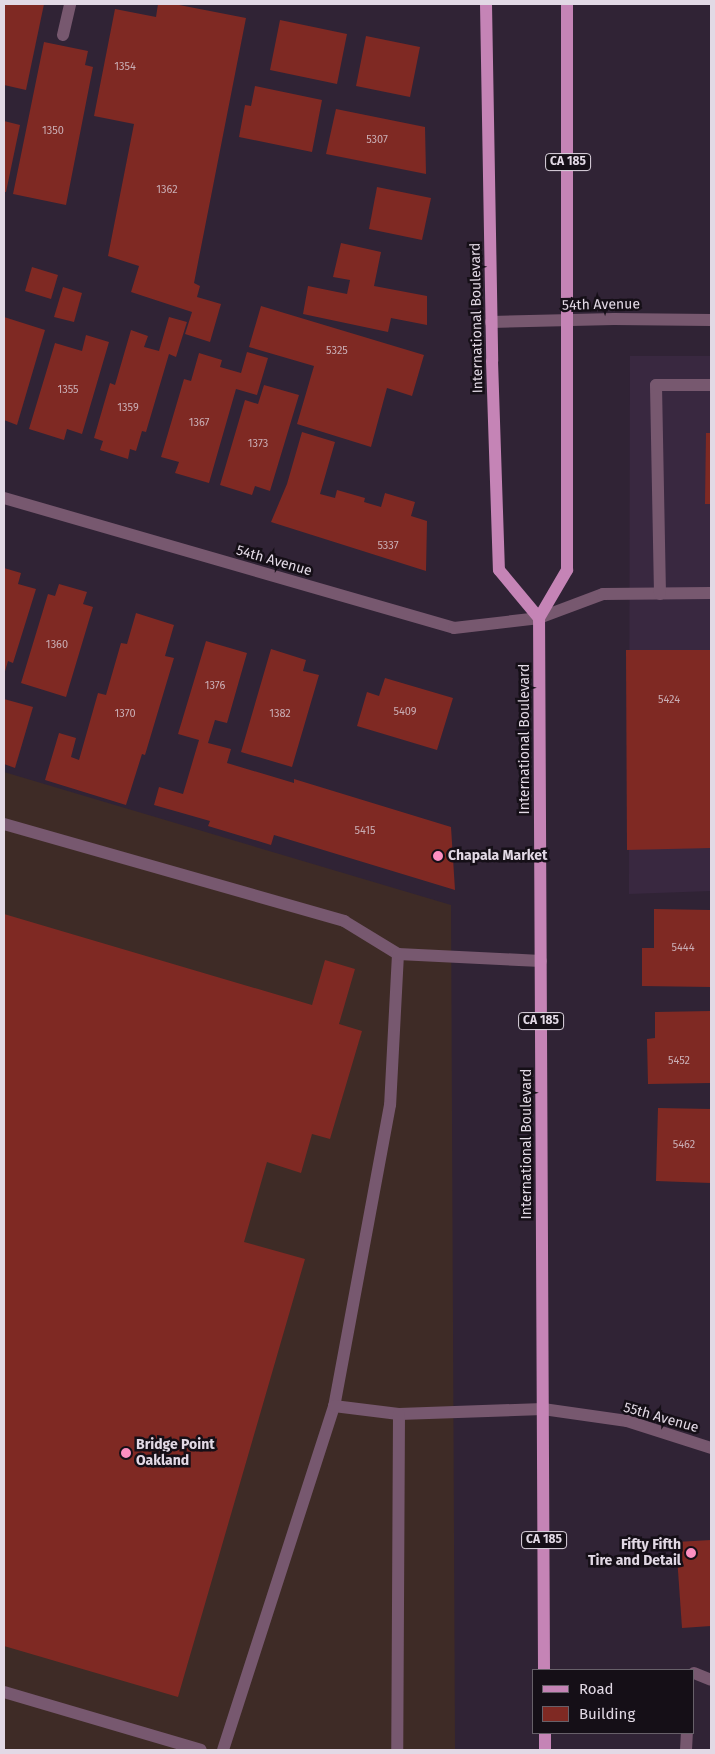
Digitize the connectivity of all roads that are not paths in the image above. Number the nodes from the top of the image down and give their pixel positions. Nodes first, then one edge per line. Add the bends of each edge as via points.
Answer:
1 (70, 4) edge
2 (485, 4) edge
3 (567, 4) edge
4 (63, 35) dead end
5 (567, 320) junction
6 (711, 320) edge
7 (492, 322) junction
8 (711, 385) edge
9 (4, 498) edge
10 (711, 593) edge
11 (660, 594) junction
12 (539, 618) junction
13 (4, 824) edge
14 (398, 954) junction
15 (541, 961) junction
16 (334, 1406) junction
17 (543, 1410) junction
18 (399, 1414) junction
19 (711, 1448) edge
20 (544, 1669) edge
21 (695, 1673) edge
22 (711, 1680) edge
23 (4, 1692) edge
24 (545, 1734) edge
25 (686, 1734) edge
26 (201, 1750) edge
27 (223, 1750) edge
28 (397, 1750) edge
29 (545, 1750) edge
30 (686, 1750) edge

1 - 4 street
2 - 7 main road, International Boulevard
3 - 5 main road, CA 185
5 - 6 street, 54th Avenue
5 - 7 street, 54th Avenue
5 - 12 main road, CA 185 via 567,570
7 - 12 main road, International Boulevard via 499,570
8 - 11 street via 656,385
9 - 12 street, 54th Avenue via 454,628
10 - 11 street, 54th Avenue
11 - 12 street, 54th Avenue via 603,594
12 - 15 main road, International Boulevard / CA 185
13 - 14 street via 344,922
14 - 15 street
14 - 16 street via 390,1105
15 - 17 main road, International Boulevard / CA 185
16 - 18 street, 55th Avenue
16 - 27 street
17 - 18 street, 55th Avenue
17 - 19 street, 55th Avenue via 627,1421
17 - 20 main road, International Boulevard / CA 185
18 - 28 street
21 - 22 street
23 - 26 street
24 - 29 main road
25 - 30 street

